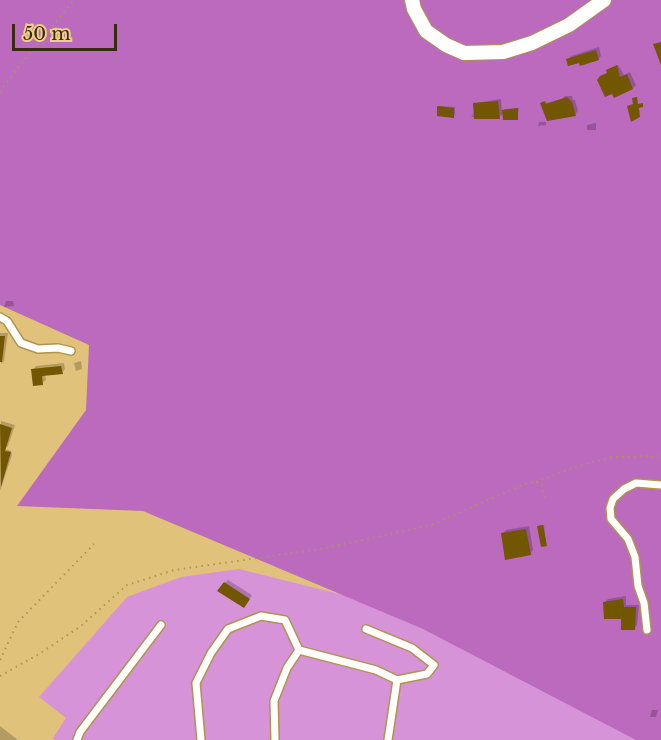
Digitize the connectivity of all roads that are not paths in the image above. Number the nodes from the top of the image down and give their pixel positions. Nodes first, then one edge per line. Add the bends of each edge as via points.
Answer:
1 (412, 0) edge
2 (604, 0) edge
3 (0, 317) edge
4 (71, 351) dead end
5 (661, 485) edge
6 (161, 625) dead end
7 (366, 629) dead end
8 (647, 630) dead end
9 (300, 650) junction
10 (397, 680) junction
11 (77, 740) edge
12 (201, 740) edge
13 (275, 740) edge
14 (387, 740) edge

1 - 2 street via 426,31 464,53 503,52 532,43 569,25
3 - 4 lane via 21,343 38,349
5 - 8 lane via 636,483 613,499 610,508 610,519 628,540 635,557
6 - 11 lane
7 - 10 lane via 412,648 434,665 427,674
9 - 10 lane via 376,670
9 - 12 lane via 285,620 261,616 228,629 196,683
9 - 13 lane via 286,668 274,701
10 - 14 lane

